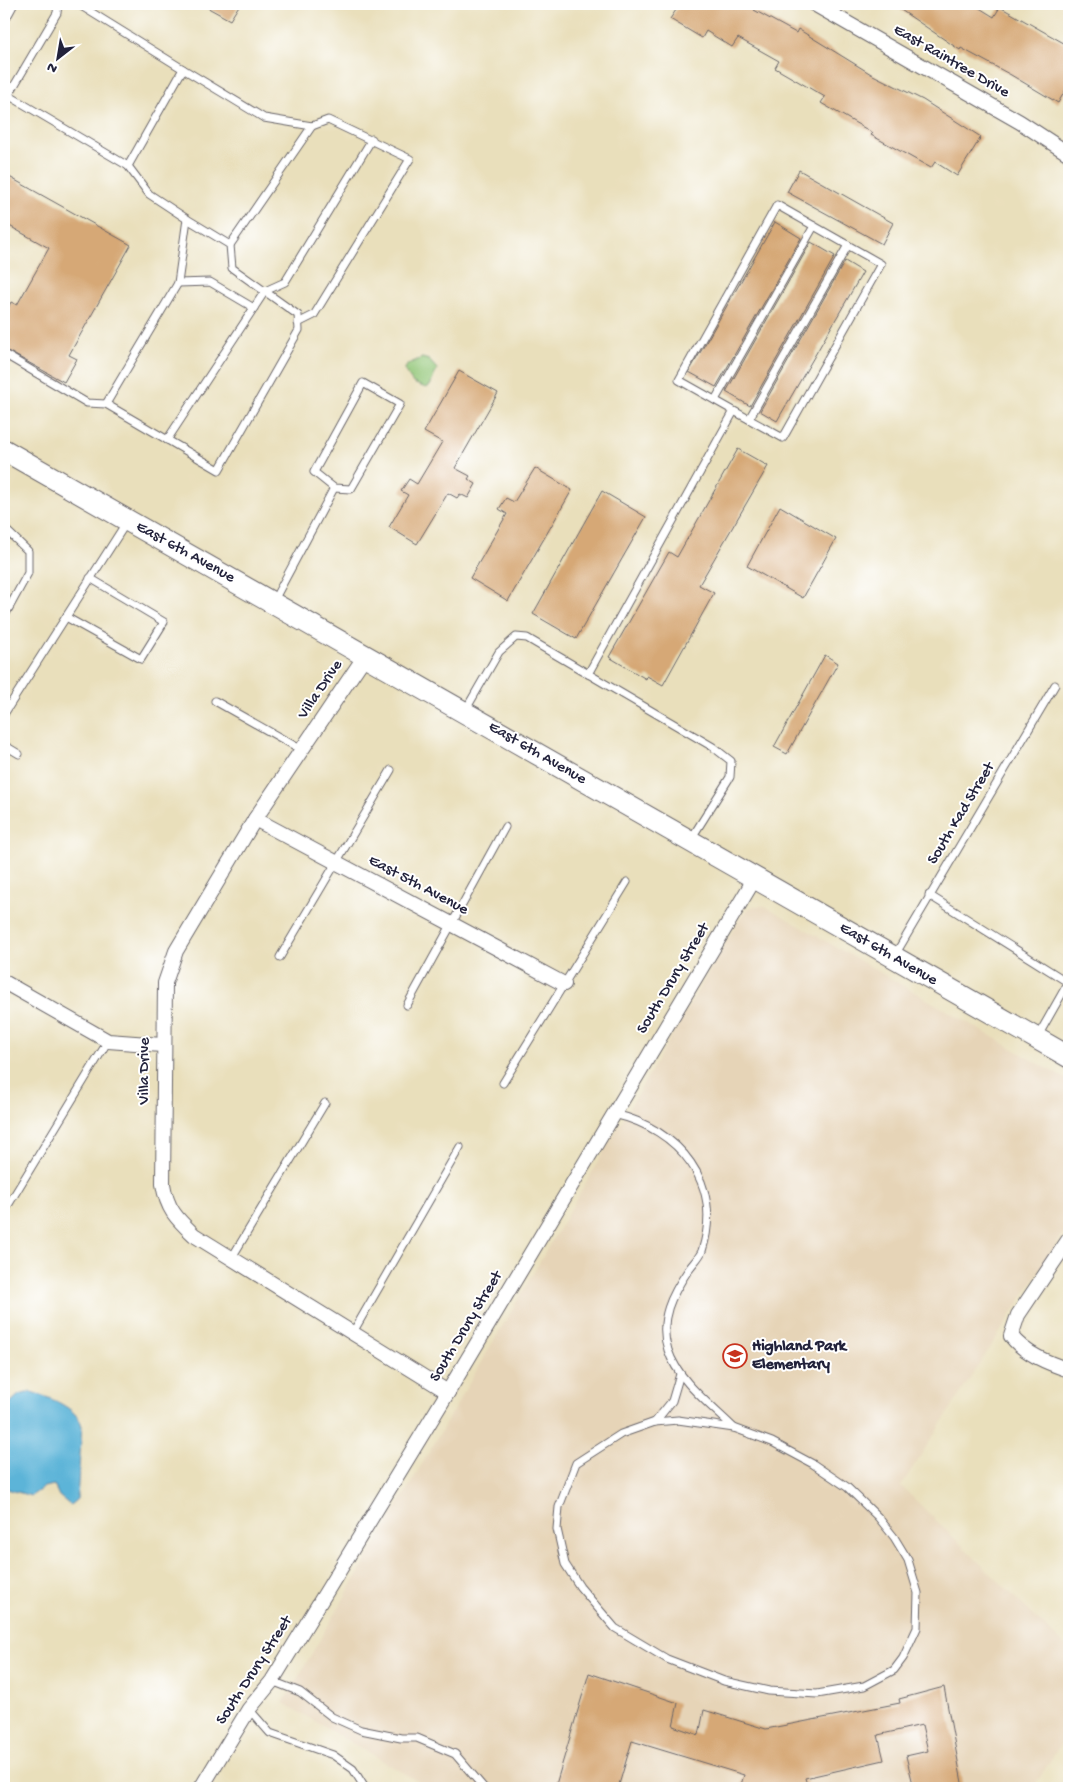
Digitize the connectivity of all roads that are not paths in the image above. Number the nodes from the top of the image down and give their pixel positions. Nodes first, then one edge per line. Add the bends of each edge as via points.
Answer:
1 (10, 4) edge
2 (58, 4) edge
3 (78, 4) edge
4 (814, 4) edge
5 (4, 15) edge
6 (183, 68) junction
7 (8, 96) junction
8 (4, 103) edge
9 (312, 126) junction
10 (372, 139) junction
11 (1067, 147) edge
12 (128, 166) junction
13 (187, 218) junction
14 (814, 226) junction
15 (230, 245) junction
16 (848, 246) junction
17 (178, 283) junction
18 (265, 291) junction
19 (254, 308) junction
20 (298, 323) junction
21 (4, 354) edge
22 (715, 400) junction
23 (106, 404) junction
24 (734, 410) junction
25 (749, 419) junction
26 (168, 440) junction
27 (4, 450) edge
28 (334, 488) junction
29 (128, 521) junction
30 (4, 528) edge
31 (90, 578) junction
32 (272, 603) junction
33 (4, 617) edge
34 (66, 617) junction
35 (365, 656) junction
36 (588, 674) junction
37 (1055, 685) dead end
38 (216, 701) dead end
39 (464, 712) junction
40 (4, 714) edge
41 (4, 745) edge
42 (302, 750) junction
43 (19, 754) dead end
44 (391, 770) dead end
45 (256, 819) junction
46 (505, 827) dead end
47 (690, 842) junction
48 (336, 862) junction
49 (755, 878) junction
50 (627, 882) dead end
51 (929, 895) junction
52 (451, 924) junction
53 (280, 957) dead end
54 (894, 958) junction
55 (4, 982) edge
56 (1069, 983) edge
57 (564, 984) junction
58 (406, 1005) dead end
59 (1036, 1039) junction
60 (108, 1041) junction
61 (162, 1045) junction
62 (1069, 1058) edge
63 (503, 1083) dead end
64 (325, 1103) dead end
65 (614, 1114) junction
66 (460, 1147) dead end
67 (4, 1212) edge
68 (1069, 1238) edge
69 (231, 1259) junction
70 (352, 1334) junction
71 (1069, 1370) edge
72 (680, 1374) junction
73 (448, 1392) junction
74 (655, 1422) junction
75 (734, 1428) junction
76 (272, 1680) junction
77 (249, 1709) junction
78 (201, 1788) edge
79 (365, 1788) edge
80 (484, 1788) edge

1 - 5 street
2 - 7 lane via 56,13
3 - 6 lane
4 - 11 street, East Raintree Drive
6 - 9 lane via 264,118
6 - 12 lane
7 - 8 lane
7 - 12 lane
9 - 10 lane via 328,120
9 - 15 lane
10 - 18 lane via 285,282
10 - 20 lane via 410,159 314,314
12 - 13 lane via 149,194
13 - 15 lane
13 - 17 lane
14 - 16 lane
14 - 22 lane
14 - 22 lane via 777,205 679,380
15 - 18 lane via 232,268
16 - 25 lane
16 - 25 lane via 881,264 798,412 783,438
17 - 19 lane via 210,282
17 - 23 lane
18 - 19 lane
18 - 20 lane via 298,315
19 - 26 lane
20 - 26 lane via 299,330 218,470
21 - 23 lane via 87,403
22 - 24 lane
23 - 26 lane
24 - 25 lane
24 - 36 lane
27 - 29 main road, East 6th Avenue
28 - 28 lane via 352,489 400,404 363,383 314,472
28 - 32 lane
29 - 31 lane
29 - 32 main road, East 6th Avenue
30 - 33 lane via 28,551 28,573
31 - 34 lane
31 - 34 lane via 164,622 141,659
32 - 35 main road, East 6th Avenue
34 - 40 lane
35 - 39 main road, East 6th Avenue
35 - 42 street, Villa Drive
36 - 39 lane via 527,638 516,638 499,652
36 - 47 lane via 713,746 731,761 730,777
37 - 51 lane, South Kad Street
38 - 42 lane
39 - 47 main road, East 6th Avenue
41 - 43 lane
42 - 45 street, Villa Drive
44 - 48 lane
45 - 48 street, East 5th Avenue
45 - 61 street, Villa Drive via 176,951 165,983
46 - 52 lane
47 - 49 main road, East 6th Avenue
48 - 52 street, East 5th Avenue
48 - 53 lane
49 - 54 main road, East 6th Avenue
49 - 65 street, South Drury Street
50 - 57 lane
51 - 54 lane, South Kad Street
51 - 56 lane
52 - 57 street, East 5th Avenue
52 - 58 lane
54 - 59 main road, East 6th Avenue
55 - 60 street
56 - 59 lane
57 - 63 lane
59 - 62 main road, East 6th Avenue
60 - 61 street
60 - 67 lane
61 - 69 street, Villa Drive via 165,1200 174,1216 194,1235
64 - 69 lane
65 - 72 lane via 638,1119 663,1135 688,1157 702,1182 709,1212 707,1233 701,1253 668,1304 664,1325 668,1350
65 - 73 street, South Drury Street
66 - 70 lane
68 - 71 street via 1018,1315 1011,1336 1017,1344 1044,1362
69 - 70 street, Villa Drive
70 - 73 street, Villa Drive
72 - 74 lane via 672,1400
72 - 75 lane
73 - 76 street, South Drury Street
74 - 75 lane via 678,1420
74 - 75 lane via 621,1434 576,1463 559,1507 558,1530 565,1564 615,1628 667,1658 724,1681 769,1691 817,1694 847,1690 864,1686 894,1670 917,1628 918,1593 908,1560 894,1537 847,1487 814,1464 772,1442
76 - 77 street, South Drury Street
76 - 80 lane via 300,1692 332,1717 361,1730 417,1738 455,1754
77 - 78 street, South Drury Street
77 - 79 lane via 270,1733 333,1755 353,1769

